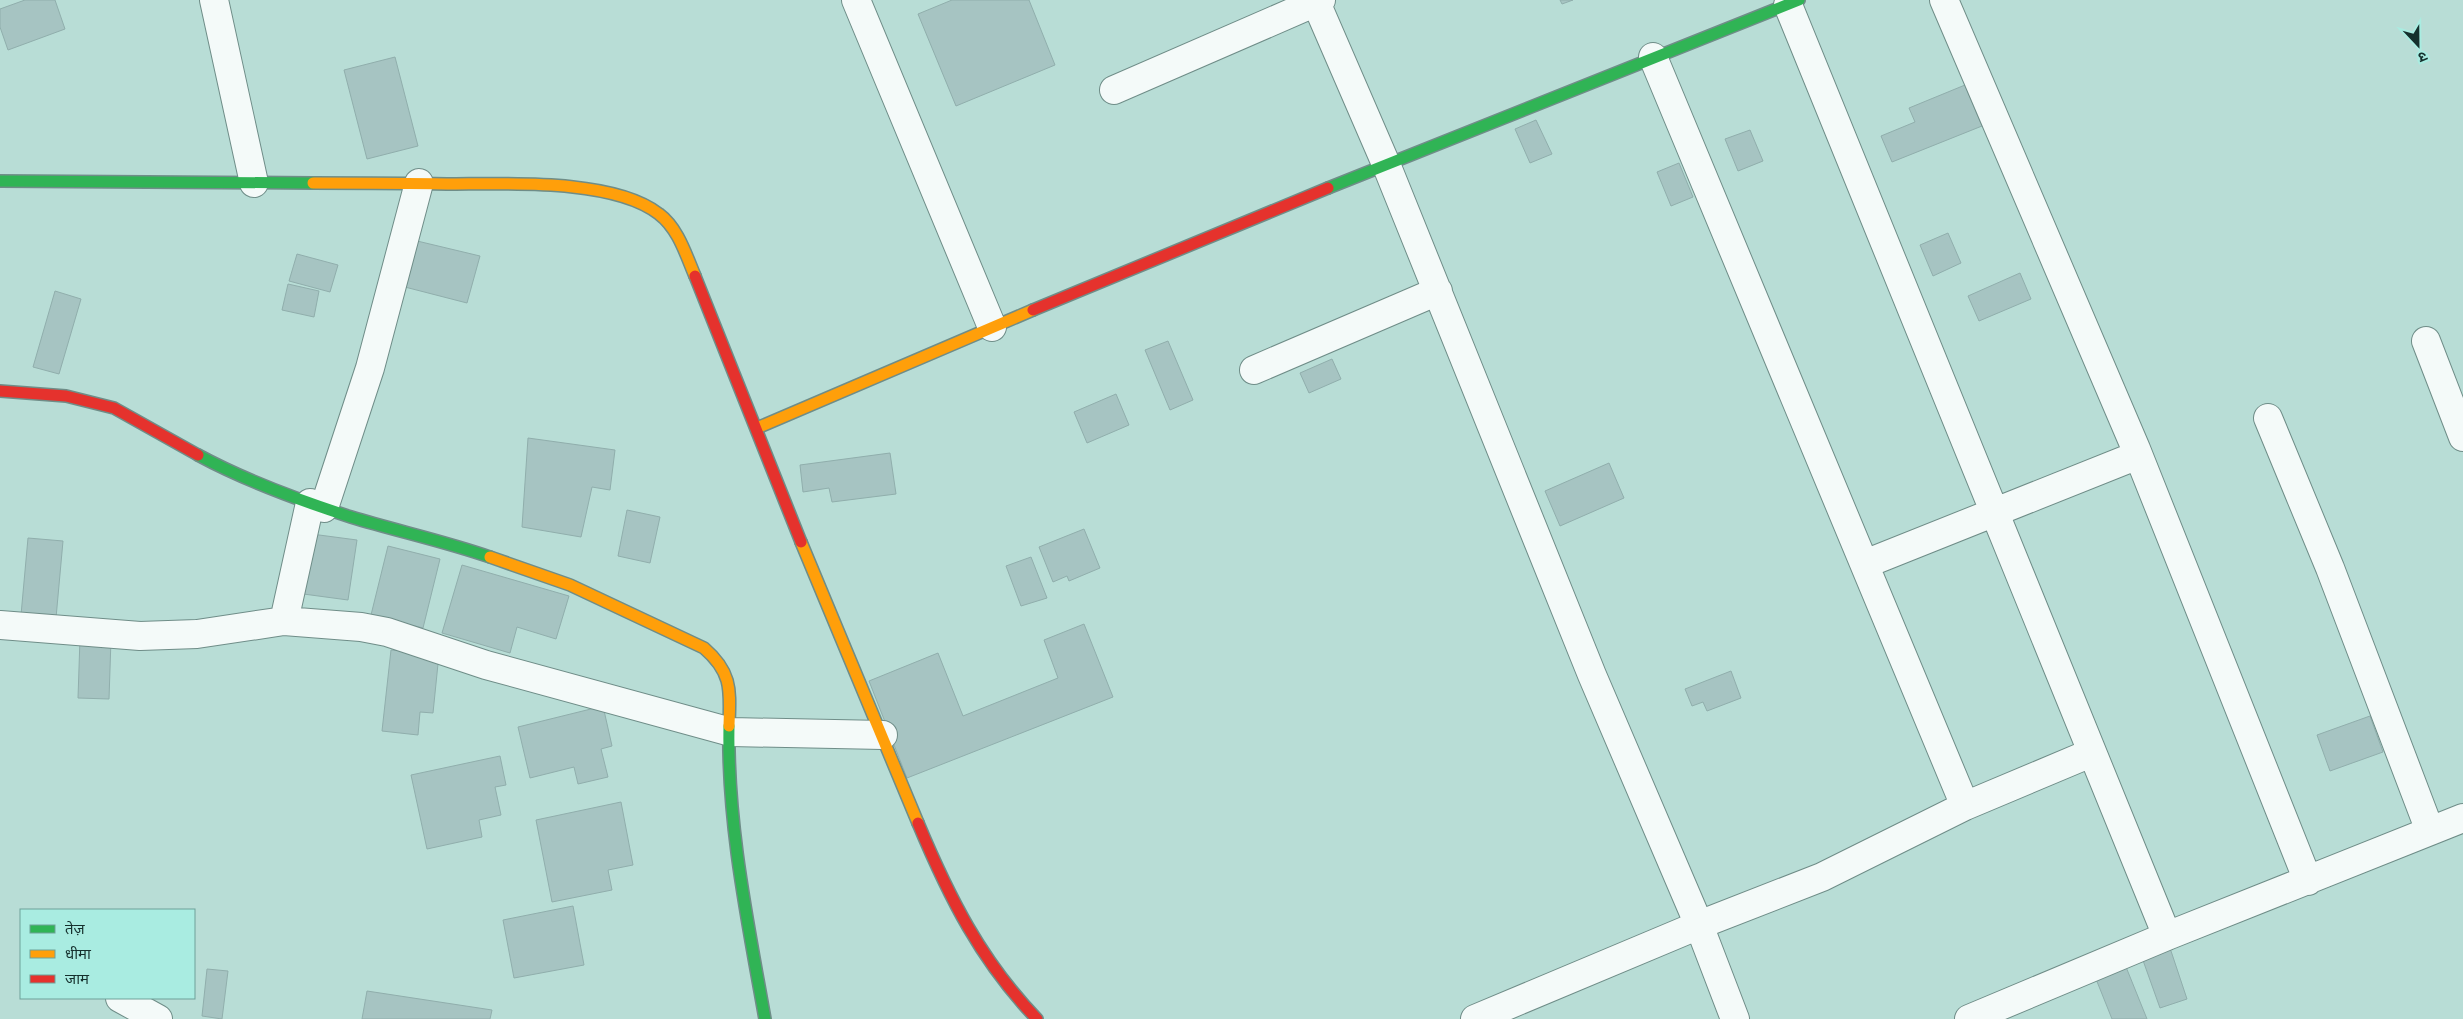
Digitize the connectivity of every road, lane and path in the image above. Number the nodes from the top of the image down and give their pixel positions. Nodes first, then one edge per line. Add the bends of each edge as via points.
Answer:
1 (214, 0) edge
2 (856, 0) edge
3 (1944, 0) edge
4 (1318, 1) edge
5 (1794, 2) edge
6 (1653, 57) junction
7 (1114, 90) dead end
8 (1386, 164) junction
9 (0, 181) edge
10 (254, 183) junction
11 (419, 183) junction
12 (1438, 291) junction
13 (992, 327) junction
14 (2426, 341) dead end
15 (1254, 370) dead end
16 (0, 391) edge
17 (2268, 418) dead end
18 (757, 428) junction
19 (2463, 437) edge
20 (2138, 454) junction
21 (317, 505) junction
22 (1993, 512) junction
23 (1864, 564) junction
24 (284, 621) junction
25 (0, 624) edge
26 (731, 732) junction
27 (882, 736) junction
28 (2091, 753) junction
29 (1965, 806) junction
30 (2463, 818) edge
31 (2430, 831) junction
32 (2308, 881) junction
33 (1699, 925) junction
34 (2167, 936) junction
35 (122, 999) edge
36 (158, 1019) edge
37 (764, 1019) edge
38 (1037, 1019) edge
39 (1475, 1019) edge
40 (1735, 1019) edge
41 (1969, 1019) edge

1 - 10 street
2 - 13 street
3 - 20 street
4 - 7 street
4 - 8 street
5 - 6 street
5 - 22 street
6 - 8 street
6 - 23 street
8 - 12 street
8 - 13 street
9 - 10 street
10 - 11 street
11 - 18 street via 568,188 617,196 641,203 658,213 674,230 686,254
11 - 21 street via 370,368
12 - 15 street
12 - 33 street via 1592,675
13 - 18 street
14 - 19 street
16 - 21 street via 66,396 114,408 234,474
17 - 31 street via 2330,568
18 - 27 street
20 - 22 street
20 - 32 street
21 - 24 street
21 - 26 street via 451,543 570,585 704,648 716,658 730,684
22 - 23 street
22 - 28 street
23 - 29 street
24 - 25 street via 230,630 159,636
24 - 26 street via 386,632 486,665
26 - 27 street
26 - 37 street via 728,774
27 - 38 street via 959,913 1002,980
28 - 29 street
28 - 34 street
29 - 33 street via 1822,878
30 - 31 street
31 - 32 street
32 - 34 street
33 - 39 street
33 - 40 street
34 - 41 street
35 - 36 street

